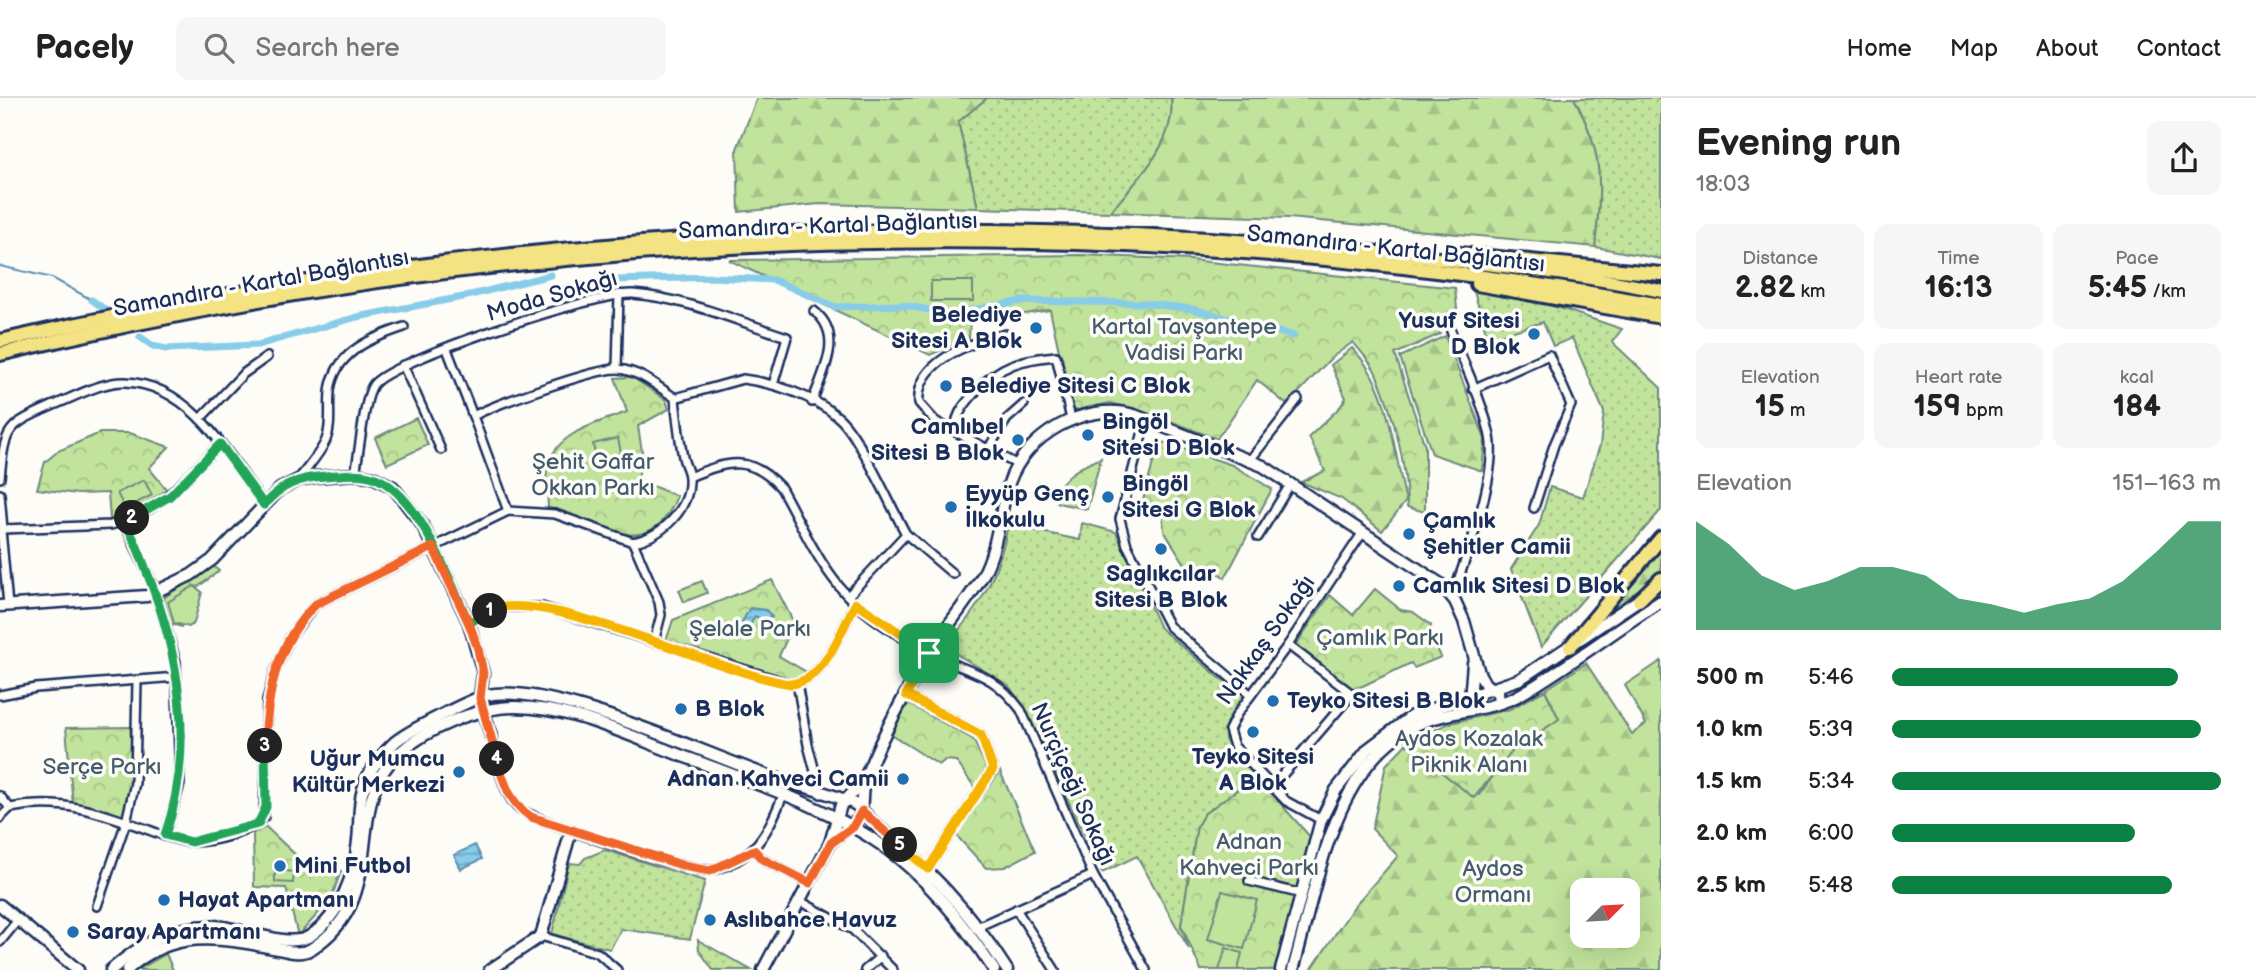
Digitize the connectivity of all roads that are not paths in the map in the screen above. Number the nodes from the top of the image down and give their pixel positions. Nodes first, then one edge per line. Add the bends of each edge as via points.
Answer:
1 (1254, 247) junction
2 (1661, 274) edge
3 (1661, 290) edge
4 (619, 295) junction
5 (1661, 305) edge
6 (814, 311) dead end
7 (1661, 317) edge
8 (1449, 326) dead end
9 (404, 327) dead end
10 (1005, 334) dead end
11 (0, 341) edge
12 (447, 349) junction
13 (0, 354) edge
14 (267, 357) dead end
15 (403, 365) junction
16 (617, 369) junction
17 (773, 386) junction
18 (1473, 389) junction
19 (675, 398) junction
20 (1298, 399) dead end
21 (812, 402) junction
22 (1024, 404) dead end
23 (473, 416) junction
24 (200, 419) junction
25 (1071, 419) junction
26 (1146, 420) junction
27 (966, 438) junction
28 (220, 444) junction
29 (988, 449) junction
30 (442, 450) dead end
31 (1250, 460) junction
32 (1018, 465) junction
33 (355, 474) junction
34 (689, 477) junction
35 (0, 478) edge
36 (298, 480) junction
37 (1291, 483) junction
38 (0, 494) edge
39 (264, 505) junction
40 (1534, 508) dead end
41 (508, 511) junction
42 (124, 522) junction
43 (1, 530) edge
44 (1363, 532) junction
45 (906, 534) junction
46 (1258, 537) dead end
47 (1661, 538) edge
48 (633, 542) junction
49 (433, 547) junction
50 (953, 573) dead end
51 (1661, 579) edge
52 (1661, 585) edge
53 (156, 592) junction
54 (848, 596) junction
55 (1452, 597) junction
56 (1639, 600) junction
57 (1661, 601) edge
58 (856, 603) junction
59 (4, 605) edge
60 (469, 623) junction
61 (654, 642) junction
62 (1288, 645) junction
63 (1570, 647) junction
64 (1474, 652) junction
65 (929, 653) junction
66 (177, 677) junction
67 (137, 680) junction
68 (797, 683) junction
69 (483, 684) junction
70 (1492, 688) junction
71 (0, 695) edge
72 (495, 695) junction
73 (906, 695) junction
74 (1251, 695) junction
75 (1471, 695) junction
76 (480, 698) junction
77 (1499, 703) junction
78 (1474, 710) junction
79 (488, 711) junction
80 (491, 736) joint
81 (864, 780) junction
82 (1273, 786) junction
83 (784, 793) junction
84 (821, 794) junction
85 (0, 796) edge
86 (844, 801) junction
87 (10, 808) junction
88 (862, 811) junction
89 (0, 818) edge
90 (836, 819) junction
91 (1321, 820) junction
92 (126, 822) junction
93 (851, 828) junction
94 (571, 831) junction
95 (165, 835) junction
96 (831, 843) junction
97 (754, 850) junction
98 (928, 869) junction
99 (1093, 875) junction
100 (1249, 881) dead end
101 (810, 883) junction
102 (1302, 894) junction
103 (800, 901) junction
104 (0, 905) edge
105 (97, 906) dead end
106 (1016, 909) junction
107 (18, 920) junction
108 (974, 929) junction
109 (541, 936) junction
110 (0, 942) edge
111 (881, 956) junction
112 (493, 969) edge
113 (78, 970) edge
114 (111, 970) edge
115 (127, 970) edge
116 (617, 970) edge
117 (763, 970) edge
118 (865, 970) edge
119 (893, 970) edge
120 (994, 970) edge
121 (1007, 970) edge
122 (1055, 970) edge
123 (1146, 970) edge
124 (1281, 970) edge
125 (1293, 970) edge

1 - 2 highway via 1321,241
1 - 3 highway, Samandıra - Kartal Bağlantısı via 1398,255
1 - 5 highway, Samandıra - Kartal Bağlantısı
1 - 7 highway
1 - 11 highway, Samandıra - Kartal Bağlantısı via 1088,231 835,231 666,239 483,256 295,282
1 - 13 highway, Samandıra - Kartal Bağlantısı via 967,242 647,254 370,283 150,321
4 - 12 street, Moda Sokağı via 526,320
4 - 16 street
4 - 17 street, Moda Sokağı via 632,293 692,306 787,337
6 - 21 street via 831,334 830,354
8 - 18 street
9 - 36 street via 372,338 339,367 331,385 326,439
10 - 27 street via 949,353 918,394 924,412
12 - 15 street, Moda Sokağı
12 - 23 street
14 - 24 street via 243,374
15 - 30 street
15 - 33 street, Moda Sokağı via 382,377 368,394
16 - 19 street via 638,374
16 - 23 street
17 - 19 street via 743,380
17 - 21 street
18 - 40 street via 1549,355 1571,411 1554,445
18 - 55 street via 1490,436 1492,460
19 - 34 street
20 - 31 street
21 - 45 street via 849,428
22 - 29 street via 1007,419
23 - 41 street
24 - 28 street
24 - 35 street via 183,404 154,390 125,382 105,387 19,420 11,427 2,450
25 - 26 street via 1119,411
25 - 27 street via 1056,356 1027,359 993,373 960,409 957,419
25 - 32 street via 1041,439
26 - 31 street
26 - 74 street via 1120,519 1127,545 1169,626
27 - 29 street
28 - 39 street
28 - 42 street via 170,496
29 - 32 street
31 - 37 street
32 - 65 street via 988,563
33 - 36 street
33 - 49 street via 393,487
34 - 48 street via 674,518 646,540
34 - 54 street, Nurçiçeği Sokağı via 732,463 754,466 769,475
36 - 39 street
37 - 44 street
37 - 46 street
38 - 43 street
39 - 53 street via 212,560
41 - 48 street via 555,514
41 - 49 street
42 - 43 street
42 - 53 street
43 - 59 street
44 - 55 street via 1442,585
44 - 62 street, Nakkaş Sokağı
45 - 50 street
45 - 54 street
47 - 63 highway
48 - 61 street via 659,602 661,615
49 - 60 street
49 - 95 street via 316,604 290,637 267,700 266,807 258,824 191,842
51 - 56 highway
52 - 56 street
53 - 59 street via 131,598
53 - 66 street via 172,639
54 - 58 street, Nurçiçeği Sokağı
55 - 64 street
56 - 63 street
57 - 77 street via 1522,694
58 - 65 street, Nurçiçeği Sokağı
58 - 68 street via 818,672
60 - 61 street via 498,607 542,607
60 - 69 street
61 - 68 street
62 - 74 street, Nakkaş Sokağı
62 - 82 street via 1352,694
63 - 70 street via 1520,679
64 - 70 street via 1479,673
64 - 75 street
65 - 73 street
65 - 99 street, Nurçiçeği Sokağı via 993,680 1021,710
66 - 67 street
66 - 95 street via 180,784
67 - 71 street
67 - 92 street via 135,782
68 - 84 street
69 - 72 street
69 - 76 street
70 - 75 street
70 - 77 street via 1500,696
72 - 76 street
72 - 79 street via 496,704
72 - 84 street via 532,696 578,706
73 - 81 street
73 - 98 street via 981,735 993,769
74 - 82 street, Nakkaş Sokağı via 1231,722 1230,738
75 - 78 street
75 - 91 street via 1406,719 1368,749 1336,790
76 - 79 street
76 - 114 street via 398,739 370,770 362,789 358,844 346,891 311,936 285,940 216,926 198,927 147,942
77 - 78 street
78 - 125 street via 1407,730 1377,756 1346,796
79 - 80 street
79 - 83 street via 516,707 589,721
79 - 115 street via 417,740 379,776 355,899 307,952 224,939 182,940 156,947
80 - 94 street via 517,808
81 - 86 street
81 - 88 street
82 - 91 street, Nakkaş Sokağı via 1286,801
83 - 90 street
83 - 97 street via 764,839
84 - 86 street
85 - 87 street
86 - 88 street
86 - 90 street
87 - 89 street
87 - 92 street via 73,805
88 - 93 street
88 - 98 street
90 - 93 street
90 - 96 street
91 - 102 street
92 - 95 street
92 - 105 street
93 - 96 street
93 - 108 street via 884,847
94 - 97 street via 710,871
94 - 109 street
96 - 101 street
97 - 101 street via 762,859
98 - 108 street
99 - 106 street
99 - 123 street, Nurçiçeği Sokağı
100 - 102 street
101 - 103 street
102 - 124 street
103 - 111 street via 853,929
103 - 117 street
104 - 107 street
106 - 108 street
106 - 122 street
107 - 110 street
107 - 113 street
108 - 120 street
108 - 121 street
109 - 112 street
109 - 116 street via 598,953
111 - 118 street
111 - 119 street

